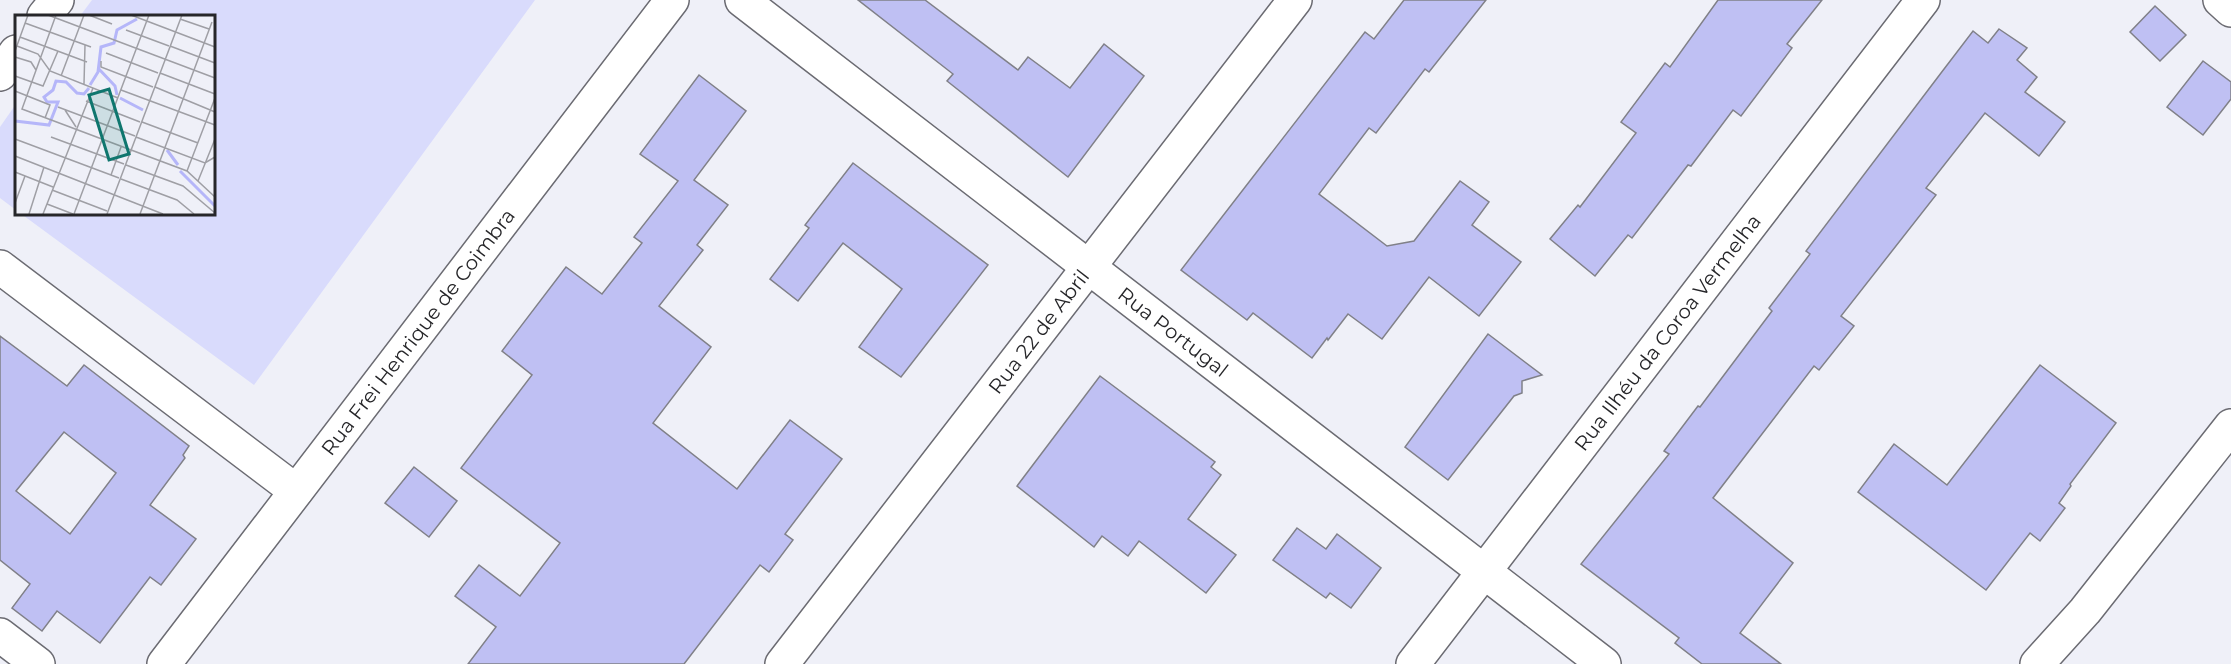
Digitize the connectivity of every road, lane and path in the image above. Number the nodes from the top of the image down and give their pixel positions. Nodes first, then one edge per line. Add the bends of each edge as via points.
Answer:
1 (57, 0) edge
2 (672, 0) edge
3 (742, 0) edge
4 (1295, 0) edge
5 (1923, 0) edge
6 (2220, 0) edge
7 (2231, 10) edge
8 (45, 15) edge
9 (15, 53) edge
10 (0, 74) edge
11 (0, 267) edge
12 (1088, 267) junction
13 (2231, 426) edge
14 (296, 491) junction
15 (1484, 572) junction
16 (0, 635) edge
17 (38, 664) edge
18 (164, 664) edge
19 (782, 664) edge
20 (1413, 664) edge
21 (1604, 664) edge
22 (2037, 664) edge

1 - 8 street
2 - 14 street, Rua Frei Henrique de Coimbra
3 - 12 street, Rua Portugal
4 - 12 street, Rua 22 de Abril
5 - 15 street, Rua Ilhéu da Coroa Vermelha
6 - 7 street
9 - 10 street
11 - 14 street
12 - 15 street, Rua Portugal
12 - 19 street, Rua 22 de Abril
13 - 22 street via 2085,611
14 - 18 street, Rua Frei Henrique de Coimbra
15 - 20 street, Rua Ilhéu da Coroa Vermelha
15 - 21 street, Rua Portugal
16 - 17 street

